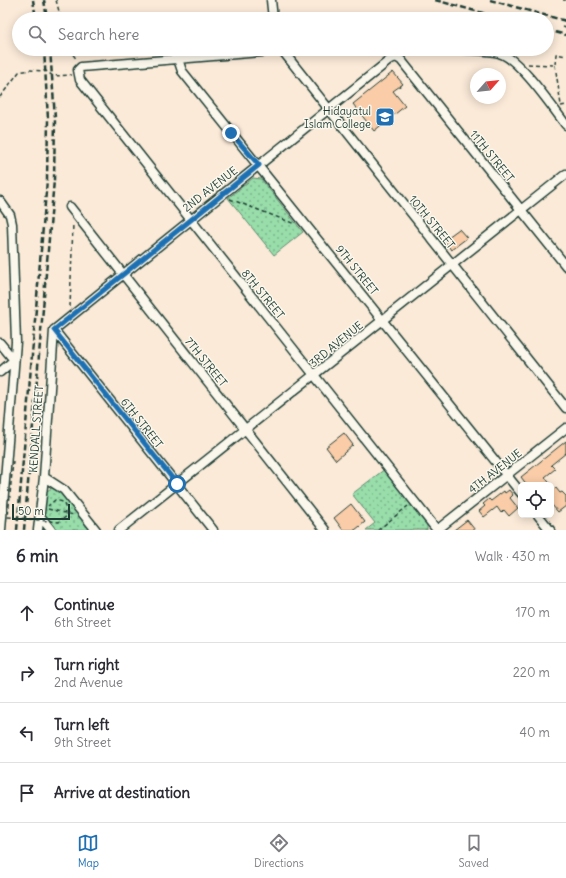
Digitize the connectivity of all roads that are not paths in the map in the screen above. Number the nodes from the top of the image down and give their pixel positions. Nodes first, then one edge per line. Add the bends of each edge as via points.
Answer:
1 (271, 0) edge
2 (272, 12) edge
3 (211, 56) edge
4 (283, 56) edge
5 (506, 56) edge
6 (403, 58) joint
7 (178, 59) junction
8 (327, 109) junction
9 (566, 125) edge
10 (259, 165) junction
11 (566, 174) edge
12 (0, 201) edge
13 (72, 209) road end
14 (521, 210) junction
15 (189, 219) junction
16 (452, 265) junction
17 (566, 266) edge
18 (122, 274) junction
19 (383, 320) junction
20 (54, 330) junction
21 (0, 343) edge
22 (14, 360) junction
23 (0, 372) edge
24 (314, 375) junction
25 (566, 408) edge
26 (566, 428) edge
27 (245, 430) junction
28 (3, 472) edge
29 (507, 476) junction
30 (44, 477) junction
31 (177, 484) junction
32 (518, 489) edge
33 (40, 516) junction
34 (540, 518) edge
35 (2, 530) edge
36 (38, 530) edge
37 (51, 530) edge
38 (96, 530) edge
39 (119, 530) edge
40 (213, 530) edge
41 (325, 530) edge
42 (437, 530) edge
43 (550, 530) edge

1 - 2 street
3 - 7 street
4 - 8 street, 10TH STREET
5 - 9 street via 519,67
6 - 8 street, 2ND AVENUE via 391,59
6 - 14 street, 11TH STREET
7 - 10 street, 9TH STREET via 182,71
7 - 15 street, 8TH STREET via 79,70 80,80
8 - 10 street, 2ND AVENUE
8 - 16 street, 10TH STREET
10 - 15 street, 2ND AVENUE
10 - 19 street, 9TH STREET
11 - 14 street, 3RD AVENUE
12 - 22 street via 10,214 12,224 16,342
13 - 18 street, 7TH STREET
14 - 16 street, 3RD AVENUE
14 - 17 street, 11TH STREET
15 - 18 street, 2ND AVENUE
15 - 24 street, 8TH STREET
16 - 19 street, 3RD AVENUE
16 - 25 street, 10TH STREET
18 - 20 street, 2ND AVENUE
18 - 27 street, 7TH STREET
19 - 24 street, 3RD AVENUE
19 - 29 street, 9TH STREET
20 - 30 street, KENDALL STREET
20 - 31 street, 6TH STREET
21 - 22 street
22 - 23 street
22 - 28 street
24 - 27 street, 3RD AVENUE
24 - 42 street, 8TH STREET
26 - 29 street, 4TH AVENUE
27 - 31 street, 3RD AVENUE
27 - 41 street, 7TH STREET
28 - 35 street
29 - 32 street, 9TH STREET
29 - 42 street, 4TH AVENUE
30 - 33 street, KENDALL STREET
30 - 38 street via 64,490
31 - 39 street, 3RD AVENUE
31 - 40 street, 6TH STREET
33 - 36 street, KENDALL STREET
33 - 37 street
34 - 43 street

